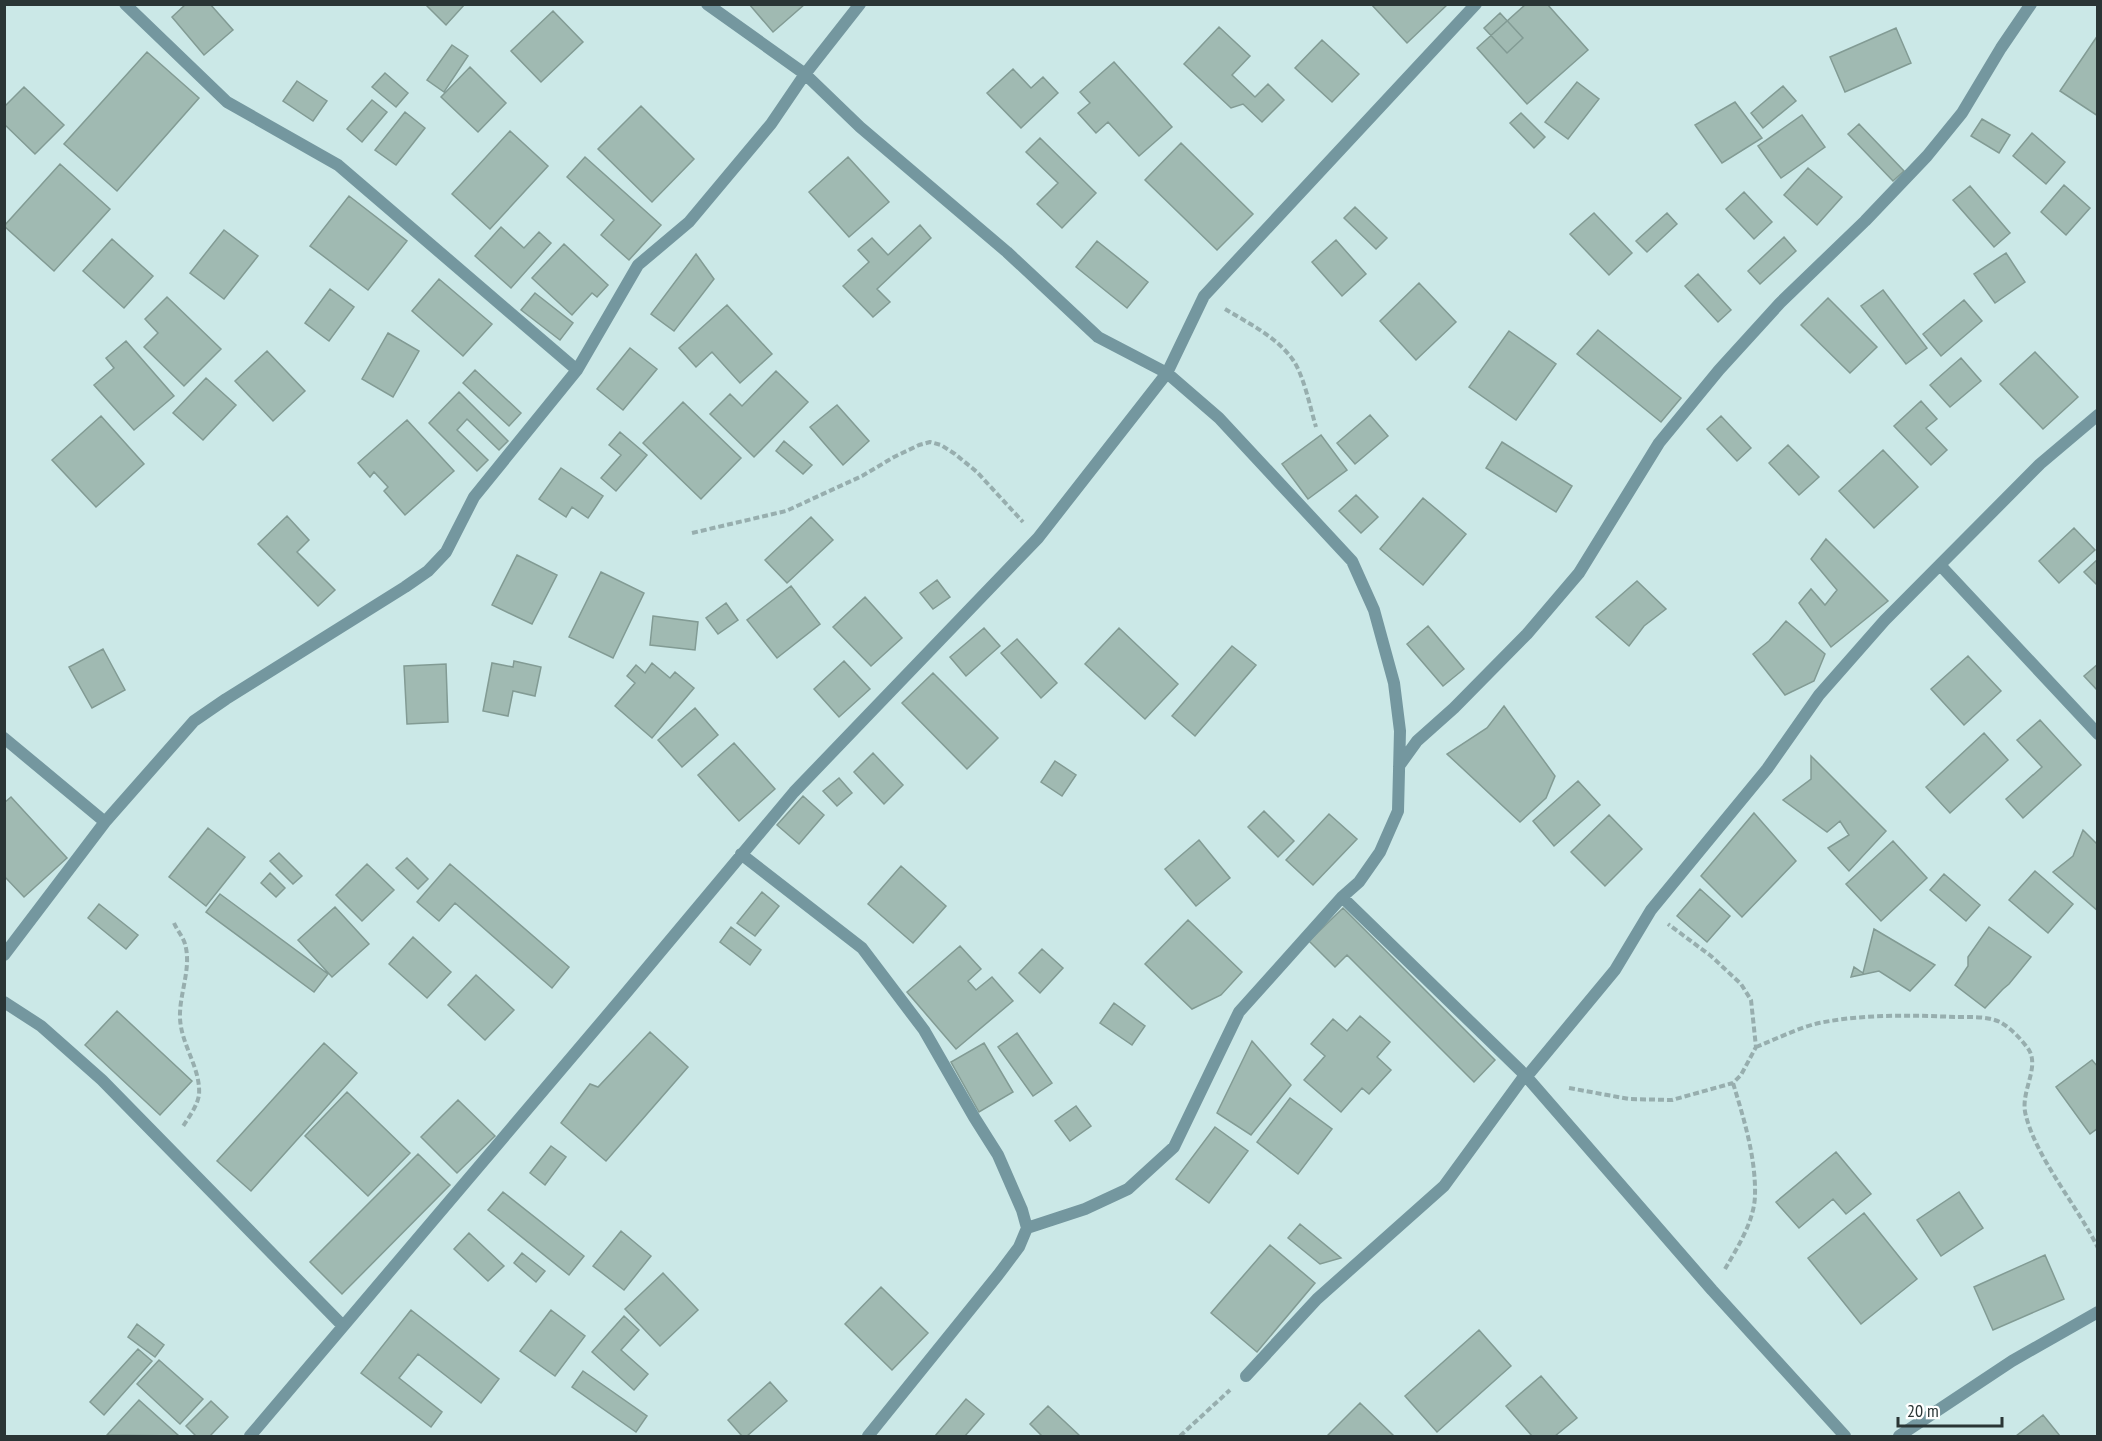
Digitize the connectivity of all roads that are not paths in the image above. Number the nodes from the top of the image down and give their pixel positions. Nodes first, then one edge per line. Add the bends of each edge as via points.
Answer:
1 (125, 4) edge
2 (707, 4) edge
3 (860, 4) edge
4 (1476, 4) edge
5 (2031, 4) edge
6 (806, 74) junction
7 (577, 370) junction
8 (1167, 373) junction
9 (2097, 415) edge
10 (1940, 565) junction
11 (2097, 734) edge
12 (4, 738) edge
13 (1399, 767) junction
14 (105, 822) junction
15 (741, 854) junction
16 (1342, 897) junction
17 (4, 955) edge
18 (4, 1002) edge
19 (1527, 1075) junction
20 (1028, 1228) junction
21 (2097, 1312) edge
22 (343, 1326) junction
23 (1246, 1376) road end
24 (250, 1437) edge
25 (868, 1437) edge
26 (1845, 1437) edge
27 (1899, 1437) edge

1 - 7 street via 227,102 339,165
2 - 6 street
3 - 6 street
4 - 8 street via 1204,296
5 - 13 street via 1962,113 1927,156 1719,370 1659,443 1579,573 1519,642 1416,741
6 - 7 street via 771,124 689,222 638,265
6 - 8 street via 860,127 1007,252 1098,337
7 - 14 street via 474,497 446,552 428,571 194,721
8 - 13 street via 1219,418 1352,561 1374,610 1394,683 1400,731
8 - 15 street via 1038,538 794,792
9 - 10 street via 2040,464
10 - 11 street
10 - 19 street via 1819,695 1767,769 1651,910 1614,970
12 - 14 street
13 - 16 street via 1398,811 1380,852 1359,882
14 - 17 street
15 - 20 street via 862,948 924,1030 998,1155
15 - 22 street
16 - 19 street
16 - 20 street via 1239,1012 1174,1148 1128,1189
18 - 22 street via 41,1026 102,1080
19 - 23 street via 1444,1186 1317,1299
19 - 26 street
20 - 25 street via 998,1275
21 - 27 street via 2012,1360
22 - 24 street

